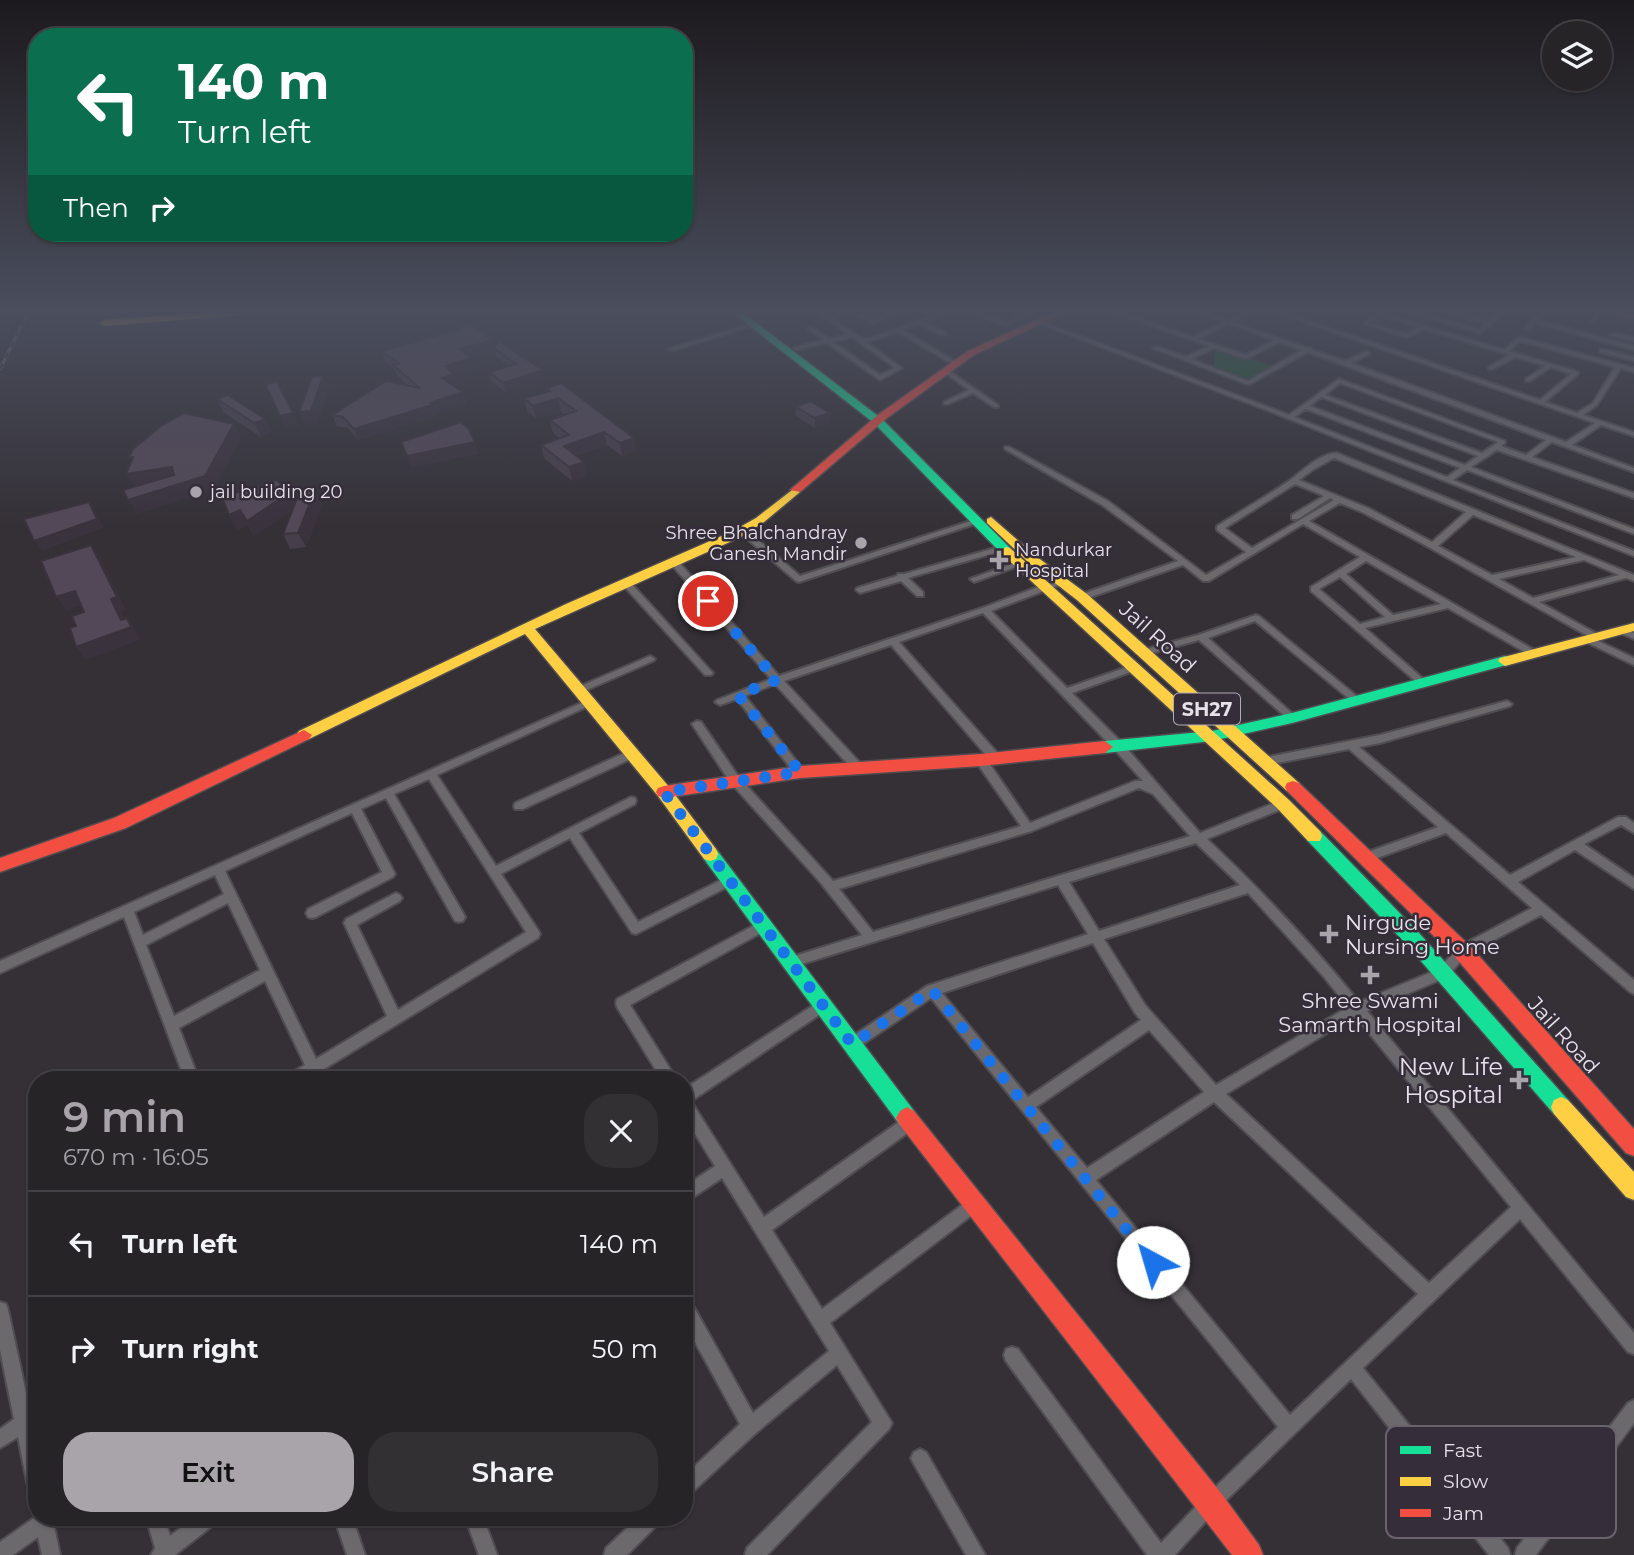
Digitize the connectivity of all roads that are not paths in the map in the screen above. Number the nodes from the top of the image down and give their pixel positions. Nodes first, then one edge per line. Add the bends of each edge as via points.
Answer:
1 (833, 382) edge
2 (836, 382) edge
3 (931, 382) edge
4 (966, 382) edge
5 (1202, 382) edge
6 (1338, 382) edge
7 (1341, 382) edge
8 (1398, 382) edge
9 (1480, 382) edge
10 (1565, 382) edge
11 (1609, 382) edge
12 (974, 390) junction
13 (1429, 393) junction
14 (1320, 395) junction
15 (1540, 402) junction
16 (946, 403) dead end
17 (996, 406) dead end
18 (1305, 406) junction
19 (1407, 406) junction
20 (1578, 415) junction
21 (1290, 417) junction
22 (881, 418) junction
23 (1600, 423) junction
24 (1632, 432) edge
25 (1380, 436) junction
26 (1551, 439) junction
27 (1567, 445) junction
28 (1364, 447) junction
29 (1496, 447) junction
30 (1007, 448) dead end
31 (1484, 456) junction
32 (1527, 458) junction
33 (1467, 469) junction
34 (1634, 470) edge
35 (1448, 480) junction
36 (1294, 481) junction
37 (1329, 496) junction
38 (1634, 496) edge
39 (1339, 500) junction
40 (1472, 511) junction
41 (1299, 519) junction
42 (977, 522) junction
43 (742, 531) junction
44 (1634, 532) edge
45 (1433, 546) junction
46 (1002, 548) junction
47 (1252, 552) junction
48 (1634, 554) edge
49 (1367, 557) junction
50 (1584, 558) junction
51 (674, 562) junction
52 (1184, 562) junction
53 (1020, 564) junction
54 (1340, 573) junction
55 (901, 576) junction
56 (1630, 577) edge
57 (974, 579) dead end
58 (1492, 579) junction
59 (626, 583) junction
60 (1054, 584) junction
61 (860, 590) dead end
62 (920, 594) dead end
63 (1082, 597) junction
64 (1532, 601) junction
65 (1450, 605) junction
66 (985, 610) junction
67 (1391, 618) junction
68 (1359, 627) junction
69 (527, 628) junction
70 (1630, 631) edge
71 (1201, 637) junction
72 (1591, 638) junction
73 (893, 640) junction
74 (1532, 653) junction
75 (650, 659) dead end
76 (1139, 660) junction
77 (1634, 662) edge
78 (708, 673) dead end
79 (777, 680) junction
80 (1423, 682) junction
81 (1065, 692) junction
82 (738, 695) junction
83 (584, 696) junction
84 (1356, 701) junction
85 (720, 702) dead end
86 (1507, 704) dead end
87 (1293, 718) junction
88 (697, 724) dead end
89 (1232, 730) junction
90 (1212, 736) junction
91 (1352, 746) junction
92 (1119, 747) junction
93 (633, 753) junction
94 (988, 760) junction
95 (1267, 761) junction
96 (858, 768) junction
97 (800, 772) junction
98 (431, 774) junction
99 (734, 779) junction
100 (1156, 790) junction
101 (664, 792) junction
102 (388, 793) junction
103 (631, 801) dead end
104 (1283, 804) junction
105 (519, 806) dead end
106 (355, 808) junction
107 (1028, 828) junction
108 (1447, 828) junction
109 (1634, 829) edge
110 (572, 831) junction
111 (1198, 838) junction
112 (1575, 844) junction
113 (1366, 857) junction
114 (0, 865) edge
115 (218, 869) junction
116 (494, 872) junction
117 (731, 880) junction
118 (1061, 880) junction
119 (1509, 881) junction
120 (1634, 884) edge
121 (830, 887) junction
122 (1250, 887) junction
123 (230, 896) junction
124 (396, 898) dead end
125 (1541, 909) junction
126 (127, 910) junction
127 (312, 913) dead end
128 (459, 917) dead end
129 (764, 925) junction
130 (1095, 935) junction
131 (871, 938) junction
132 (139, 942) junction
133 (1462, 951) junction
134 (792, 962) junction
135 (0, 967) edge
136 (267, 972) junction
137 (1443, 973) junction
138 (1634, 988) edge
139 (932, 990) junction
140 (823, 1005) junction
141 (1356, 1009) junction
142 (395, 1018) junction
143 (1151, 1021) junction
144 (171, 1025) junction
145 (852, 1044) junction
146 (313, 1068) junction
147 (189, 1071) edge
148 (308, 1071) edge
149 (664, 1071) edge
150 (693, 1091) edge
151 (1216, 1093) junction
152 (1026, 1106) junction
153 (693, 1117) edge
154 (911, 1122) junction
155 (1630, 1135) edge
156 (725, 1167) junction
157 (1085, 1178) junction
158 (1634, 1189) edge
159 (693, 1190) edge
160 (975, 1204) junction
161 (1521, 1208) junction
162 (763, 1227) junction
163 (1429, 1294) junction
164 (0, 1310) edge
165 (821, 1320) junction
166 (693, 1322) edge
167 (1634, 1346) edge
168 (841, 1352) junction
169 (1012, 1355) dead end
170 (1352, 1367) junction
171 (1634, 1409) edge
172 (23, 1423) junction
173 (751, 1426) junction
174 (1399, 1426) edge
175 (1290, 1428) junction
176 (1616, 1433) edge
177 (0, 1439) edge
178 (28, 1446) edge
179 (920, 1458) dead end
180 (693, 1481) edge
181 (1211, 1503) junction
182 (35, 1526) edge
183 (44, 1526) edge
184 (157, 1526) edge
185 (199, 1526) edge
186 (346, 1526) edge
187 (479, 1526) edge
188 (644, 1526) edge
189 (1488, 1538) edge
190 (1537, 1538) edge
191 (0, 1553) edge
192 (164, 1554) edge
193 (51, 1555) edge
194 (356, 1555) edge
195 (488, 1555) edge
196 (613, 1555) edge
197 (754, 1555) edge
198 (976, 1555) edge
199 (1160, 1555) edge
200 (1249, 1555) edge
201 (1501, 1555) edge
202 (1524, 1555) edge

1 - 22 street
2 - 22 street, Jail Road / SH27
3 - 22 street
4 - 12 street
5 - 21 street
6 - 14 street
7 - 19 street
8 - 13 street
9 - 15 street
10 - 15 street
11 - 20 street via 1595,404
12 - 16 street
12 - 17 street
13 - 19 street
13 - 26 street
14 - 18 street
14 - 31 street
15 - 20 street
18 - 21 street
18 - 25 street
19 - 29 street via 1503,442
20 - 23 street
21 - 28 street
22 - 42 street
22 - 43 street
22 - 60 street, Jail Road / SH27
23 - 24 street
23 - 27 street
25 - 28 street
25 - 33 street
26 - 27 street
26 - 32 street
27 - 34 street
28 - 35 street
29 - 31 street
29 - 32 street
30 - 52 street via 1105,503
31 - 33 street
32 - 38 street
33 - 35 street
33 - 44 street
35 - 48 street
36 - 37 street
36 - 40 street via 1334,455
36 - 47 street via 1220,528
37 - 39 street
37 - 41 street
39 - 41 street
39 - 45 street
40 - 45 street
40 - 50 street
41 - 47 street
41 - 49 street
42 - 43 street via 799,579
42 - 46 street
43 - 51 street
45 - 58 street
46 - 53 street
46 - 55 street
47 - 52 street via 1206,579
49 - 54 street
49 - 65 street
50 - 56 street
50 - 58 street
51 - 59 street
51 - 79 street
52 - 63 street
53 - 57 street
53 - 60 street
54 - 67 street
54 - 68 street via 1314,589
55 - 61 street
55 - 62 street
56 - 64 street
58 - 64 street
59 - 69 street
59 - 78 street
60 - 63 street, Jail Road / SH27
60 - 66 street
60 - 76 street
63 - 76 street, Jail Road / SH27
64 - 72 street
65 - 67 street
65 - 74 street
66 - 73 street
66 - 81 street
67 - 68 street
68 - 80 street
69 - 83 street
69 - 114 street via 120,823
70 - 72 street
71 - 76 street
71 - 84 street via 1256,618
71 - 87 street
72 - 74 street
72 - 77 street
73 - 79 street
73 - 94 street
74 - 80 street
75 - 83 street
76 - 81 street
76 - 89 street, Jail Road / SH27
76 - 90 street
79 - 82 street
79 - 96 street
80 - 84 street
81 - 92 street
82 - 85 street
82 - 97 street
83 - 93 street
83 - 98 street
84 - 87 street
86 - 91 street
87 - 89 street
88 - 99 street
89 - 90 street
89 - 95 street, Jail Road / SH27
90 - 92 street
90 - 104 street
91 - 95 street
91 - 108 street
92 - 94 street
92 - 100 street
93 - 101 street
93 - 105 street
94 - 96 street
94 - 107 street
95 - 113 street, Jail Road / SH27
96 - 97 street
97 - 99 street
98 - 102 street
98 - 116 street
99 - 101 street
99 - 121 street
100 - 107 street via 1139,784
100 - 111 street
101 - 117 street
102 - 106 street
102 - 128 street
103 - 110 street
104 - 111 street
104 - 137 street
106 - 115 street
106 - 127 street via 389,873
107 - 121 street
108 - 113 street
108 - 119 street
109 - 112 street via 1622,820
110 - 116 street
110 - 117 street via 636,929
111 - 118 street
111 - 122 street
112 - 119 street
112 - 120 street
113 - 133 street, Jail Road / SH27
115 - 123 street
115 - 126 street
116 - 142 street via 534,934
117 - 129 street
118 - 130 street
118 - 131 street
119 - 125 street
121 - 131 street
122 - 130 street
122 - 141 street
123 - 132 street
123 - 136 street
124 - 142 street via 349,923
125 - 133 street
125 - 138 street
126 - 132 street
126 - 135 street
129 - 134 street
129 - 149 street via 622,1003
130 - 139 street
130 - 143 street
131 - 134 street
132 - 144 street
133 - 137 street
133 - 155 street, Jail Road / SH27
134 - 140 street
136 - 144 street
136 - 146 street
137 - 141 street
137 - 158 street
139 - 145 street
139 - 152 street
140 - 145 street
140 - 150 street
141 - 151 street
141 - 161 street
142 - 146 street
143 - 151 street
143 - 152 street
144 - 147 street
145 - 154 street
146 - 148 street
151 - 157 street
151 - 163 street
152 - 157 street
153 - 156 street
154 - 160 street
154 - 162 street
156 - 159 street
156 - 162 street
157 - 175 street
160 - 165 street
160 - 181 street
161 - 163 street
161 - 167 street
162 - 165 street
163 - 170 street
164 - 172 street
165 - 168 street
166 - 173 street
168 - 173 street
168 - 197 street via 883,1423
169 - 199 street
170 - 174 street
170 - 175 street
171 - 176 street
172 - 177 street
172 - 178 street
173 - 180 street
175 - 181 street
179 - 198 street
181 - 199 street
181 - 200 street
182 - 191 street
183 - 193 street
184 - 192 street
185 - 192 street
186 - 194 street
187 - 195 street
188 - 196 street
189 - 201 street
190 - 202 street

